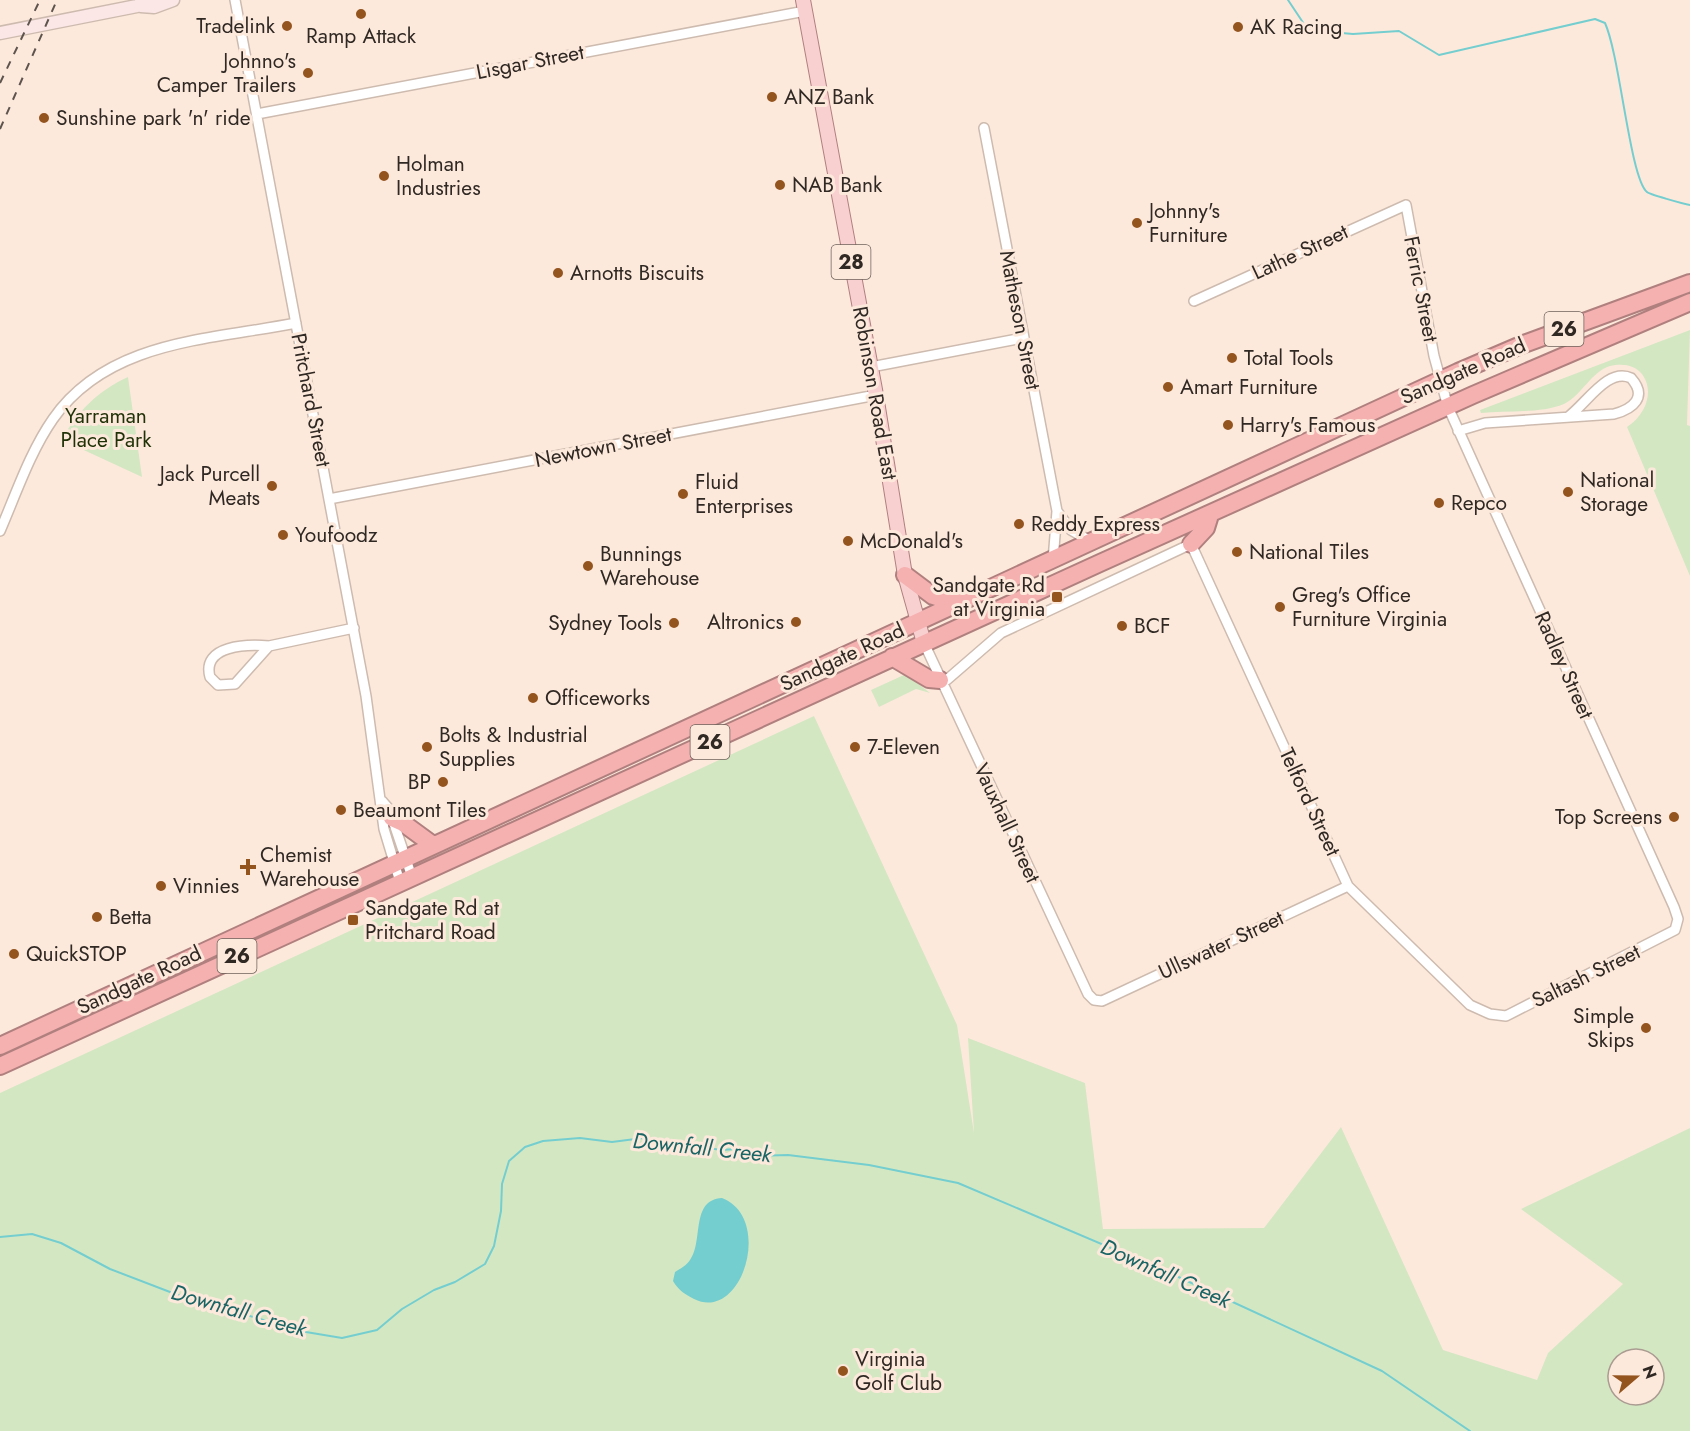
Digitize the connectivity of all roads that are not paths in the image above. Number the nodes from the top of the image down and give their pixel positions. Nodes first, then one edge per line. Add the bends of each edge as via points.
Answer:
1 (149, 0) edge
2 (173, 0) edge
3 (235, 0) edge
4 (137, 6) junction
5 (804, 6) edge
6 (0, 33) edge
7 (256, 114) junction
8 (984, 128) dead end
9 (1406, 205) joint
10 (1690, 283) edge
11 (1194, 301) dead end
12 (1688, 303) edge
13 (296, 323) junction
14 (1023, 338) junction
15 (871, 367) junction
16 (1440, 381) junction
17 (876, 395) junction
18 (1448, 407) junction
19 (1569, 417) junction
20 (1458, 431) junction
21 (329, 499) junction
22 (1057, 511) junction
23 (1210, 515) junction
24 (0, 531) edge
25 (1093, 542) junction
26 (1191, 544) junction
27 (1053, 561) junction
28 (905, 575) junction
29 (958, 604) junction
30 (917, 622) junction
31 (354, 627) junction
32 (924, 643) junction
33 (269, 646) junction
34 (892, 657) junction
35 (941, 682) junction
36 (382, 801) junction
37 (392, 818) junction
38 (433, 845) junction
39 (399, 861) junction
40 (406, 880) junction
41 (1348, 886) junction
42 (1678, 925) joint
43 (1094, 1000) joint
44 (1490, 1014) joint
45 (0, 1046) edge
46 (0, 1066) edge

1 - 4 street
2 - 4 street via 154,7
3 - 7 street, Pritchard Street
4 - 6 street
5 - 7 street, Lisgar Street
5 - 15 main road, Robinson Road East / 28
7 - 13 street, Pritchard Street
8 - 14 street, Matheson Street
9 - 11 street, Lathe Street
9 - 16 street, Ferric Street
10 - 16 highway, Sandgate Road / 26 via 1521,345
12 - 18 highway, Sandgate Road / 26
13 - 21 street, Pritchard Street
13 - 24 street via 157,348 97,375 52,420
14 - 15 street
14 - 22 street, Matheson Street
15 - 17 main road, Robinson Road East / 28
16 - 18 street, Ferric Street
16 - 25 highway, Sandgate Road / 26
17 - 21 street, Newtown Street
17 - 28 main road, Robinson Road East / 28
18 - 20 street, Radley Street
18 - 23 highway, Sandgate Road / 26
19 - 19 street via 1607,379 1616,375 1630,378 1638,389 1637,402 1626,411
19 - 20 street via 1485,423
20 - 42 street, Radley Street via 1674,907
21 - 31 street, Pritchard Street
22 - 25 street via 1071,530
22 - 27 street, Matheson Street
23 - 26 highway via 1206,528
23 - 32 highway, Sandgate Road / 26
25 - 27 highway, Sandgate Road / 26
26 - 35 street via 1002,633
26 - 41 street, Telford Street
27 - 29 highway, Sandgate Road / 26
28 - 29 highway via 933,596
28 - 30 main road, Robinson Road East / 28
29 - 30 highway, Sandgate Road / 26
30 - 32 main road, Robinson Road East / 28
30 - 38 highway, Sandgate Road / 26
31 - 33 street
31 - 36 street, Pritchard Street
32 - 34 highway, Sandgate Road / 26
32 - 35 street, Vauxhall Street
33 - 33 street via 235,684 218,685 210,676 209,661 218,653
34 - 35 highway
34 - 40 highway, Sandgate Road / 26
35 - 43 street, Vauxhall Street
36 - 37 street, Pritchard Street
36 - 39 street, Pritchard Street via 384,830
37 - 38 highway
37 - 39 street, Pritchard Street
38 - 39 highway, Sandgate Road / 26
39 - 40 street, Pritchard Street
39 - 45 highway, Sandgate Road / 26
40 - 46 highway, Sandgate Road / 26
41 - 43 street, Ullswater Street via 1102,1001
41 - 44 street, Telford Street via 1470,1005
42 - 44 street, Saltash Street via 1666,936 1506,1016

